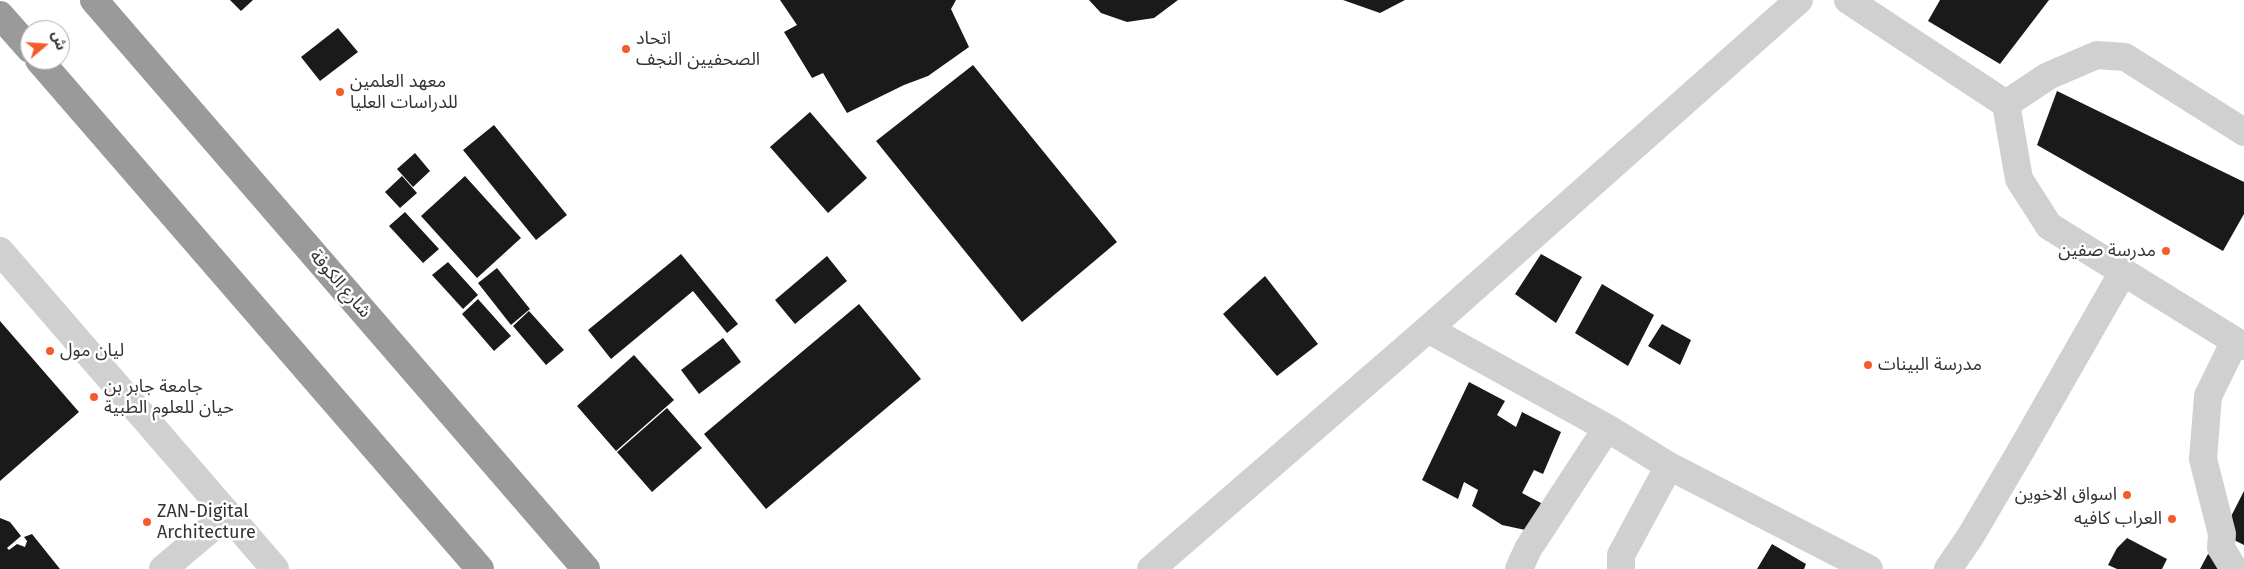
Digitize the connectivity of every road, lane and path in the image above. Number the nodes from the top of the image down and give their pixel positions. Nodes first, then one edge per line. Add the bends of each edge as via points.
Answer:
1 (94, 0) edge
2 (1799, 0) edge
3 (1848, 0) edge
4 (0, 14) edge
5 (20, 37) edge
6 (48, 70) edge
7 (2006, 104) junction
8 (2244, 132) edge
9 (0, 251) edge
10 (2123, 272) junction
11 (1428, 329) junction
12 (2240, 343) edge
13 (1607, 428) junction
14 (1669, 466) junction
15 (227, 515) junction
16 (1166, 565) edge
17 (163, 569) edge
18 (275, 569) edge
19 (480, 569) edge
20 (586, 569) edge
21 (1519, 569) edge
22 (1621, 569) edge
23 (1869, 569) edge
24 (1948, 569) edge
25 (2234, 569) edge

1 - 20 highway, شارع الكوفة
2 - 11 street
3 - 7 street
4 - 5 highway
6 - 19 highway
7 - 8 street via 2048,76 2097,55 2125,57
7 - 10 street via 2019,179 2049,226
9 - 15 street
10 - 12 street
10 - 24 street via 1970,537
11 - 13 street
11 - 16 street
12 - 25 street via 2208,396 2202,459 2222,534 2221,548
13 - 14 street
13 - 21 street via 1528,549
14 - 22 street via 1620,555
14 - 23 street
15 - 17 street
15 - 18 street

